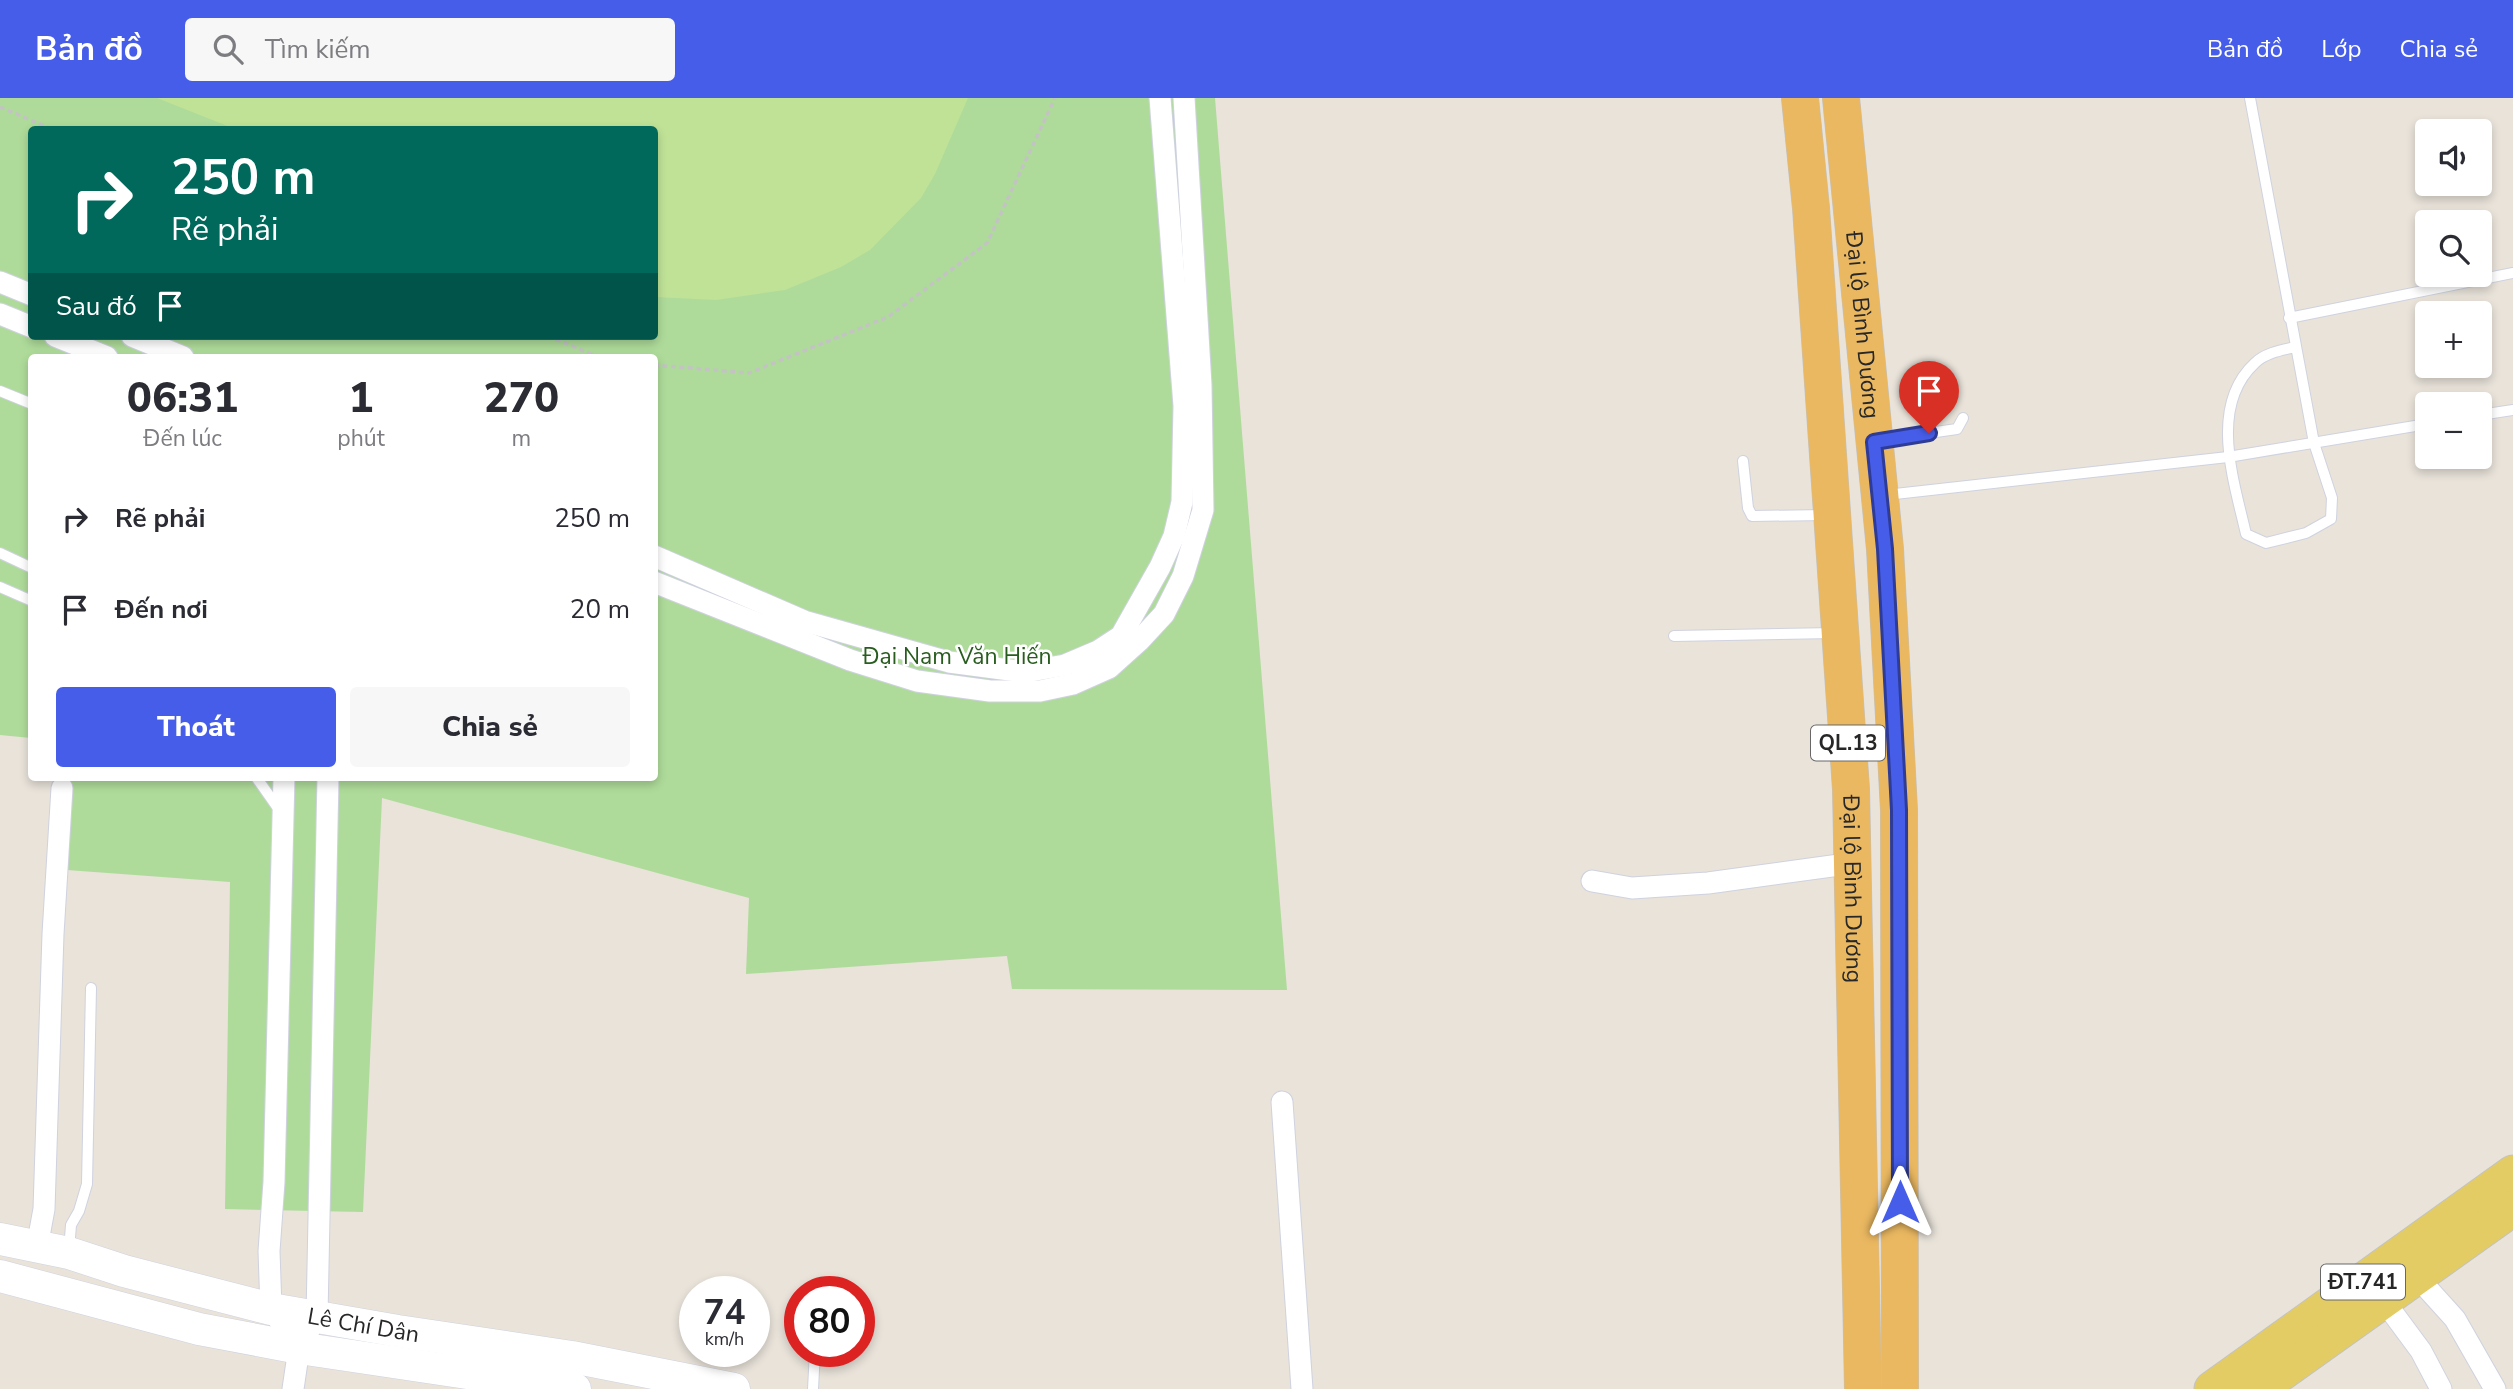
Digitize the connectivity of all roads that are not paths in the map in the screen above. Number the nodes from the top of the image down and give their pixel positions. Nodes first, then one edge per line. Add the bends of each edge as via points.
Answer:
1 (1160, 98) edge
2 (1184, 98) edge
3 (1800, 98) edge
4 (1841, 98) edge
5 (2250, 98) edge
6 (2513, 273) edge
7 (0, 282) edge
8 (28, 293) edge
9 (0, 314) edge
10 (2289, 318) junction
11 (28, 325) edge
12 (65, 340) edge
13 (142, 340) edge
14 (2295, 347) junction
15 (100, 354) edge
16 (176, 354) edge
17 (0, 391) edge
18 (28, 402) edge
19 (2513, 410) edge
20 (2492, 413) edge
21 (1963, 418) dead end
22 (2415, 426) edge
23 (1874, 442) junction
24 (2314, 443) junction
25 (2228, 457) junction
26 (1743, 461) dead end
27 (1879, 495) junction
28 (1832, 515) junction
29 (0, 553) edge
30 (658, 558) edge
31 (28, 566) edge
32 (658, 584) edge
33 (0, 587) edge
34 (28, 599) edge
35 (1840, 633) junction
36 (1674, 636) dead end
37 (259, 781) edge
38 (284, 781) edge
39 (328, 781) edge
40 (62, 788) dead end
41 (282, 813) junction
42 (1854, 863) junction
43 (1592, 881) dead end
44 (1899, 962) junction
45 (1856, 964) junction
46 (91, 988) dead end
47 (1282, 1102) dead end
48 (2511, 1187) edge
49 (0, 1239) edge
50 (37, 1247) junction
51 (69, 1252) junction
52 (0, 1276) edge
53 (2417, 1277) junction
54 (2384, 1301) junction
55 (271, 1309) junction
56 (317, 1316) junction
57 (299, 1348) junction
58 (814, 1367) edge
59 (293, 1389) edge
60 (575, 1389) edge
61 (734, 1389) edge
62 (813, 1389) edge
63 (1302, 1389) edge
64 (1863, 1389) edge
65 (1900, 1389) edge
66 (2212, 1389) edge
67 (2259, 1389) edge
68 (2441, 1389) edge
69 (2495, 1389) edge

1 - 30 street via 1184,406 1182,502 1165,557 1121,636 1065,665 1025,672 949,662 804,621
2 - 32 street via 1201,385 1203,510 1183,576 1164,614 1139,641 1109,668 1073,684 1040,691 990,691 917,681 850,660
3 - 28 highway, Đại lộ Bình Dương / QL.13
4 - 23 highway, Đại lộ Bình Dương / QL.13
5 - 10 lane
6 - 10 lane
7 - 8 street
9 - 11 street
10 - 14 lane
12 - 15 street
13 - 16 street
14 - 24 lane
14 - 25 lane via 2256,362 2239,384 2231,409
17 - 18 lane
19 - 20 lane
21 - 23 lane via 1957,429
22 - 24 lane
23 - 27 highway, Đại lộ Bình Dương / QL.13
24 - 25 lane
24 - 25 lane via 2332,498 2331,519 2306,533 2266,543 2246,534
25 - 27 lane
26 - 28 lane via 1752,516
27 - 44 highway, Đại lộ Bình Dương / QL.13 via 1899,810
28 - 35 highway, Đại lộ Bình Dương / QL.13
29 - 31 lane
33 - 34 lane
35 - 36 lane
35 - 42 highway, Đại lộ Bình Dương / QL.13
37 - 41 lane
38 - 41 street
39 - 56 street
40 - 50 street via 44,1198
41 - 55 street
42 - 43 street via 1707,883 1632,887
42 - 45 highway, Đại lộ Bình Dương / QL.13
44 - 45 highway
44 - 65 highway, Đại lộ Bình Dương / QL.13
45 - 64 highway, Đại lộ Bình Dương / QL.13
46 - 51 lane via 87,1184 71,1224
47 - 63 street
48 - 53 main road, ĐT.741
48 - 66 main road, ĐT.741
49 - 50 main road, Lê Chí Dân
50 - 51 main road, Lê Chí Dân
51 - 55 main road, Lê Chí Dân
52 - 57 main road, Lê Chí Dân via 199,1329
53 - 54 main road, ĐT.741
53 - 69 street via 2455,1320
54 - 67 main road, ĐT.741
54 - 68 street via 2421,1351
55 - 56 main road, Lê Chí Dân
55 - 57 street
56 - 57 street
56 - 61 main road, Lê Chí Dân via 572,1357
57 - 59 street
57 - 60 main road, Lê Chí Dân
58 - 62 lane

